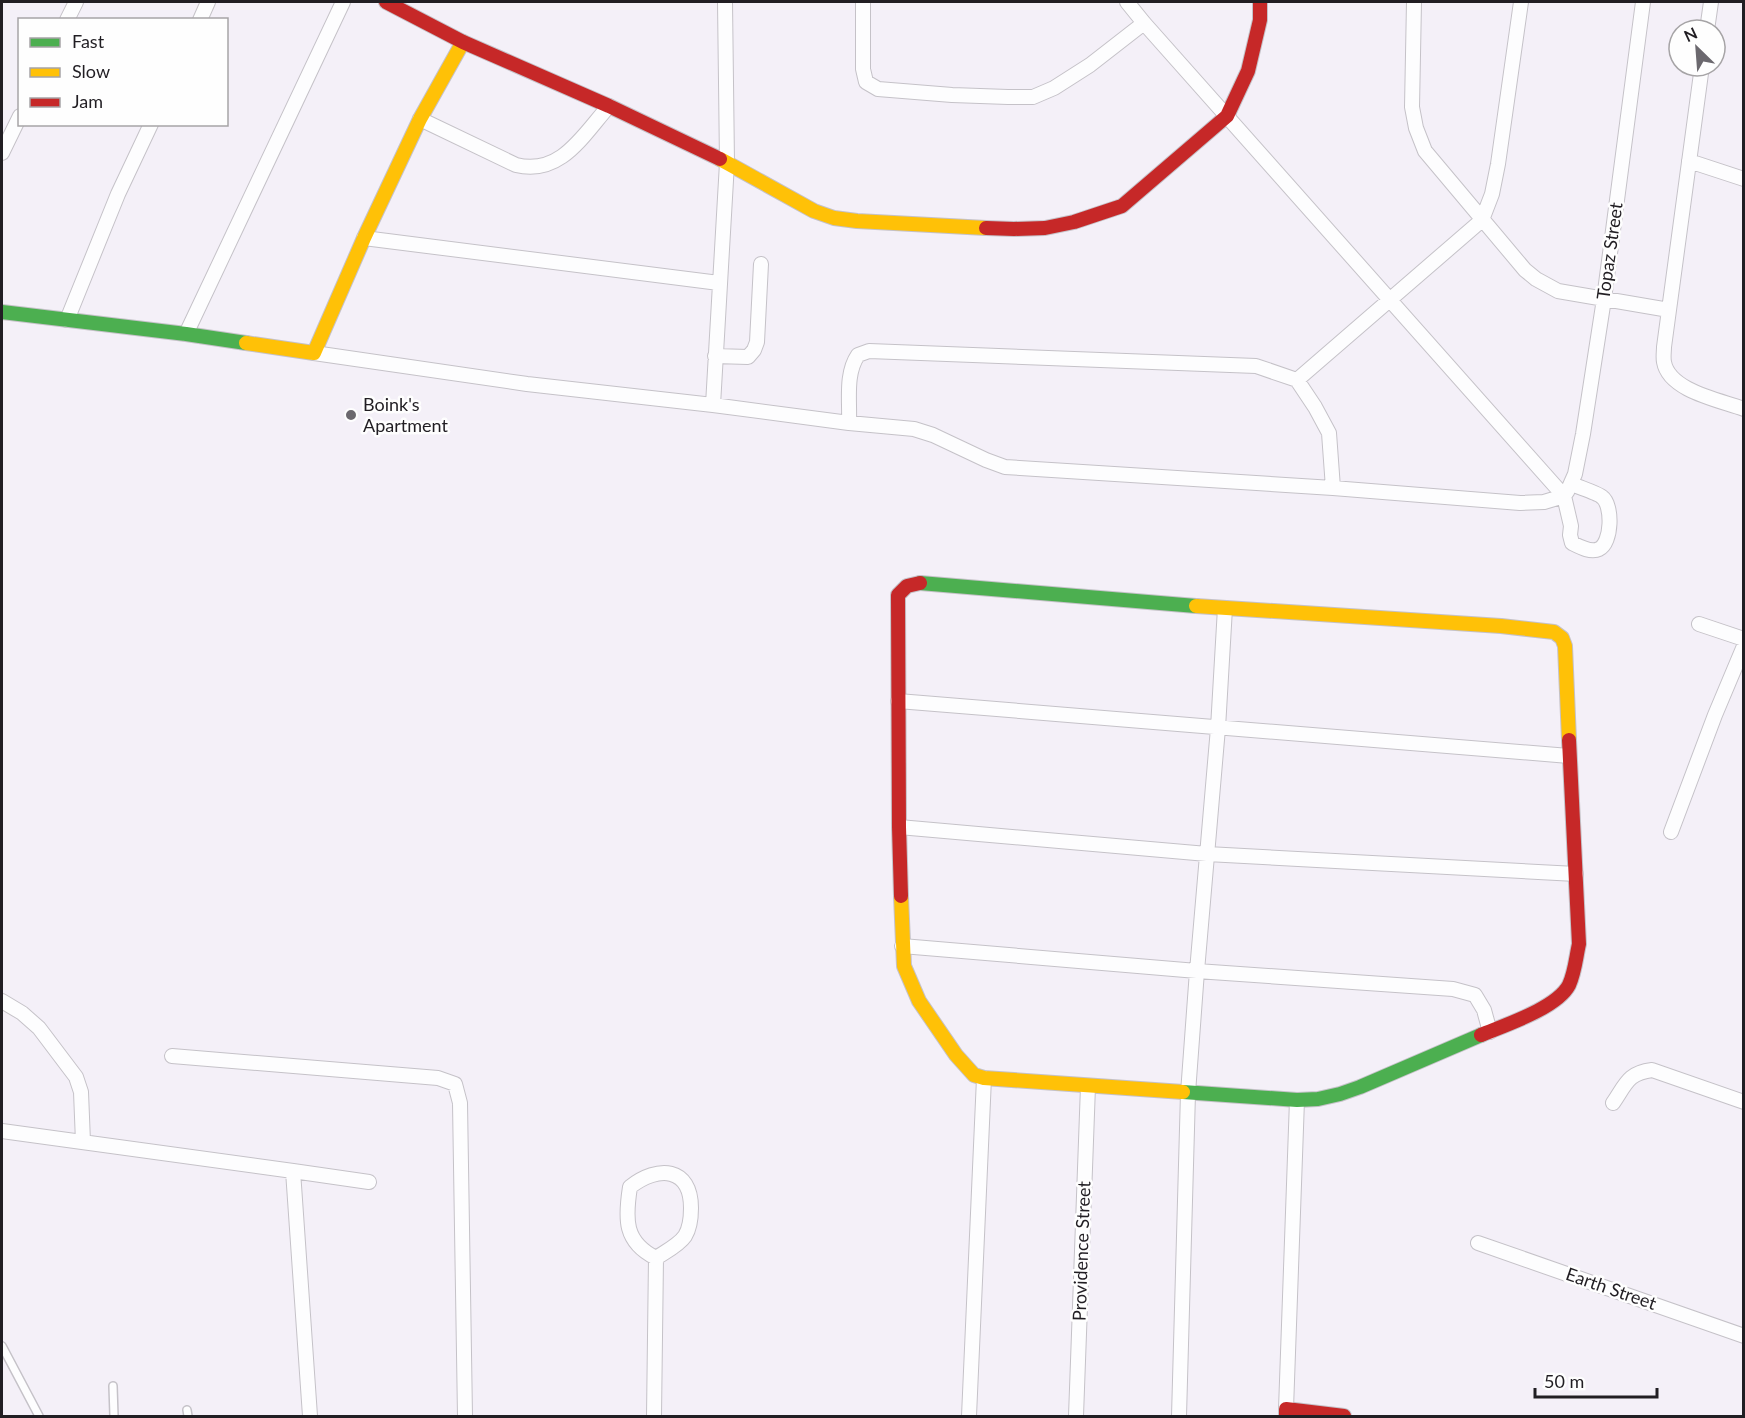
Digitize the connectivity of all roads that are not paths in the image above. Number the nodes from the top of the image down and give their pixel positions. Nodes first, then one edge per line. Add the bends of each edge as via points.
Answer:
1 (76, 2) edge
2 (208, 2) edge
3 (344, 2) edge
4 (387, 2) edge
5 (726, 2) edge
6 (863, 2) edge
7 (1126, 2) edge
8 (1260, 2) edge
9 (1414, 2) edge
10 (1521, 2) edge
11 (1643, 2) edge
12 (1711, 2) edge
13 (69, 18) edge
14 (201, 18) edge
15 (1709, 18) edge
16 (1144, 23) junction
17 (463, 42) junction
18 (1700, 78) edge
19 (609, 106) junction
20 (1227, 116) junction
21 (420, 119) junction
22 (18, 120) edge
23 (150, 126) edge
24 (2, 153) edge
25 (1689, 161) junction
26 (727, 163) junction
27 (1743, 179) edge
28 (1482, 220) junction
29 (364, 238) junction
30 (761, 264) dead end
31 (719, 284) junction
32 (1604, 299) junction
33 (1391, 300) junction
34 (1669, 310) junction
35 (2, 312) edge
36 (67, 320) junction
37 (186, 334) junction
38 (314, 352) junction
39 (715, 356) junction
40 (1296, 380) junction
41 (712, 405) junction
42 (1743, 409) edge
43 (849, 423) junction
44 (1333, 488) junction
45 (1568, 490) junction
46 (1225, 608) junction
47 (1699, 624) dead end
48 (1743, 639) edge
49 (1743, 646) edge
50 (898, 701) junction
51 (1218, 728) junction
52 (1569, 756) junction
53 (899, 827) junction
54 (1671, 832) dead end
55 (1207, 854) junction
56 (1576, 873) junction
57 (902, 946) junction
58 (1197, 971) junction
59 (2, 1001) edge
60 (1490, 1032) junction
61 (172, 1056) dead end
62 (984, 1078) junction
63 (1088, 1086) junction
64 (1188, 1093) junction
65 (1297, 1100) junction
66 (1743, 1102) edge
67 (1613, 1103) dead end
68 (2, 1131) edge
69 (83, 1142) junction
70 (293, 1171) junction
71 (369, 1182) dead end
72 (1478, 1243) dead end
73 (656, 1258) junction
74 (1743, 1336) edge
75 (2, 1346) edge
76 (113, 1386) dead end
77 (1286, 1413) edge
78 (39, 1416) edge
79 (114, 1416) edge
80 (310, 1416) edge
81 (465, 1416) edge
82 (654, 1416) edge
83 (969, 1416) edge
84 (1076, 1416) edge
85 (1179, 1416) edge
86 (1344, 1416) edge

1 - 13 street
2 - 14 street
3 - 37 street
4 - 17 street
5 - 26 street
6 - 16 street via 866,82 878,88 952,94 1033,97 1090,65
7 - 16 street
8 - 20 street via 1260,20 1248,71
9 - 28 street via 1412,107 1416,128 1425,151
10 - 28 street via 1498,164
11 - 32 street, Topaz Street
12 - 15 street
16 - 20 street
17 - 19 street
17 - 21 street
18 - 25 street
19 - 21 street via 564,157 527,168
19 - 26 street
20 - 26 street via 1122,206 1045,228 834,218
20 - 33 street
21 - 29 street
22 - 24 street
23 - 36 street
25 - 27 street
25 - 34 street
26 - 31 street
28 - 32 street via 1536,279 1558,291
28 - 33 street
29 - 31 street
29 - 38 street
30 - 39 street via 754,350 748,357
31 - 39 street
32 - 34 street
32 - 45 street, Topaz Street via 1583,434
33 - 40 street
33 - 45 street
34 - 42 street via 1664,355 1668,374 1687,389
35 - 36 street
36 - 37 street
37 - 38 street
38 - 41 street via 527,384
39 - 41 street
40 - 43 street via 1256,366 869,351 858,355 852,363
40 - 44 street via 1329,433
41 - 43 street
43 - 44 street via 924,432 1005,467
44 - 45 street via 1520,503 1544,502
46 - 50 street via 910,584 898,596
46 - 51 street
46 - 52 street via 1554,632 1565,646
47 - 48 street
49 - 54 street
50 - 51 street
50 - 53 street
51 - 52 street
51 - 55 street
52 - 56 street
53 - 55 street
53 - 57 street
55 - 56 street
55 - 58 street
56 - 60 street via 1579,945 1568,986 1559,998
57 - 58 street
57 - 62 street via 911,984 932,1022 974,1075
58 - 60 street via 1453,988 1475,995
58 - 64 street
59 - 69 street via 39,1028 76,1077 81,1092
60 - 65 street via 1340,1094
61 - 81 street via 438,1077 455,1084 460,1103
62 - 63 street
62 - 83 street
63 - 64 street
63 - 84 street, Providence Street
64 - 65 street
64 - 85 street
65 - 77 street
66 - 67 street via 1652,1070 1630,1078
68 - 69 street
69 - 70 street
70 - 71 street
70 - 80 street
72 - 74 street, Earth Street
73 - 73 street via 685,1237 691,1213 684,1182 674,1174 660,1172 630,1187 628,1202 629,1230 635,1243
73 - 82 street
75 - 78 lane
76 - 79 lane
77 - 86 street

